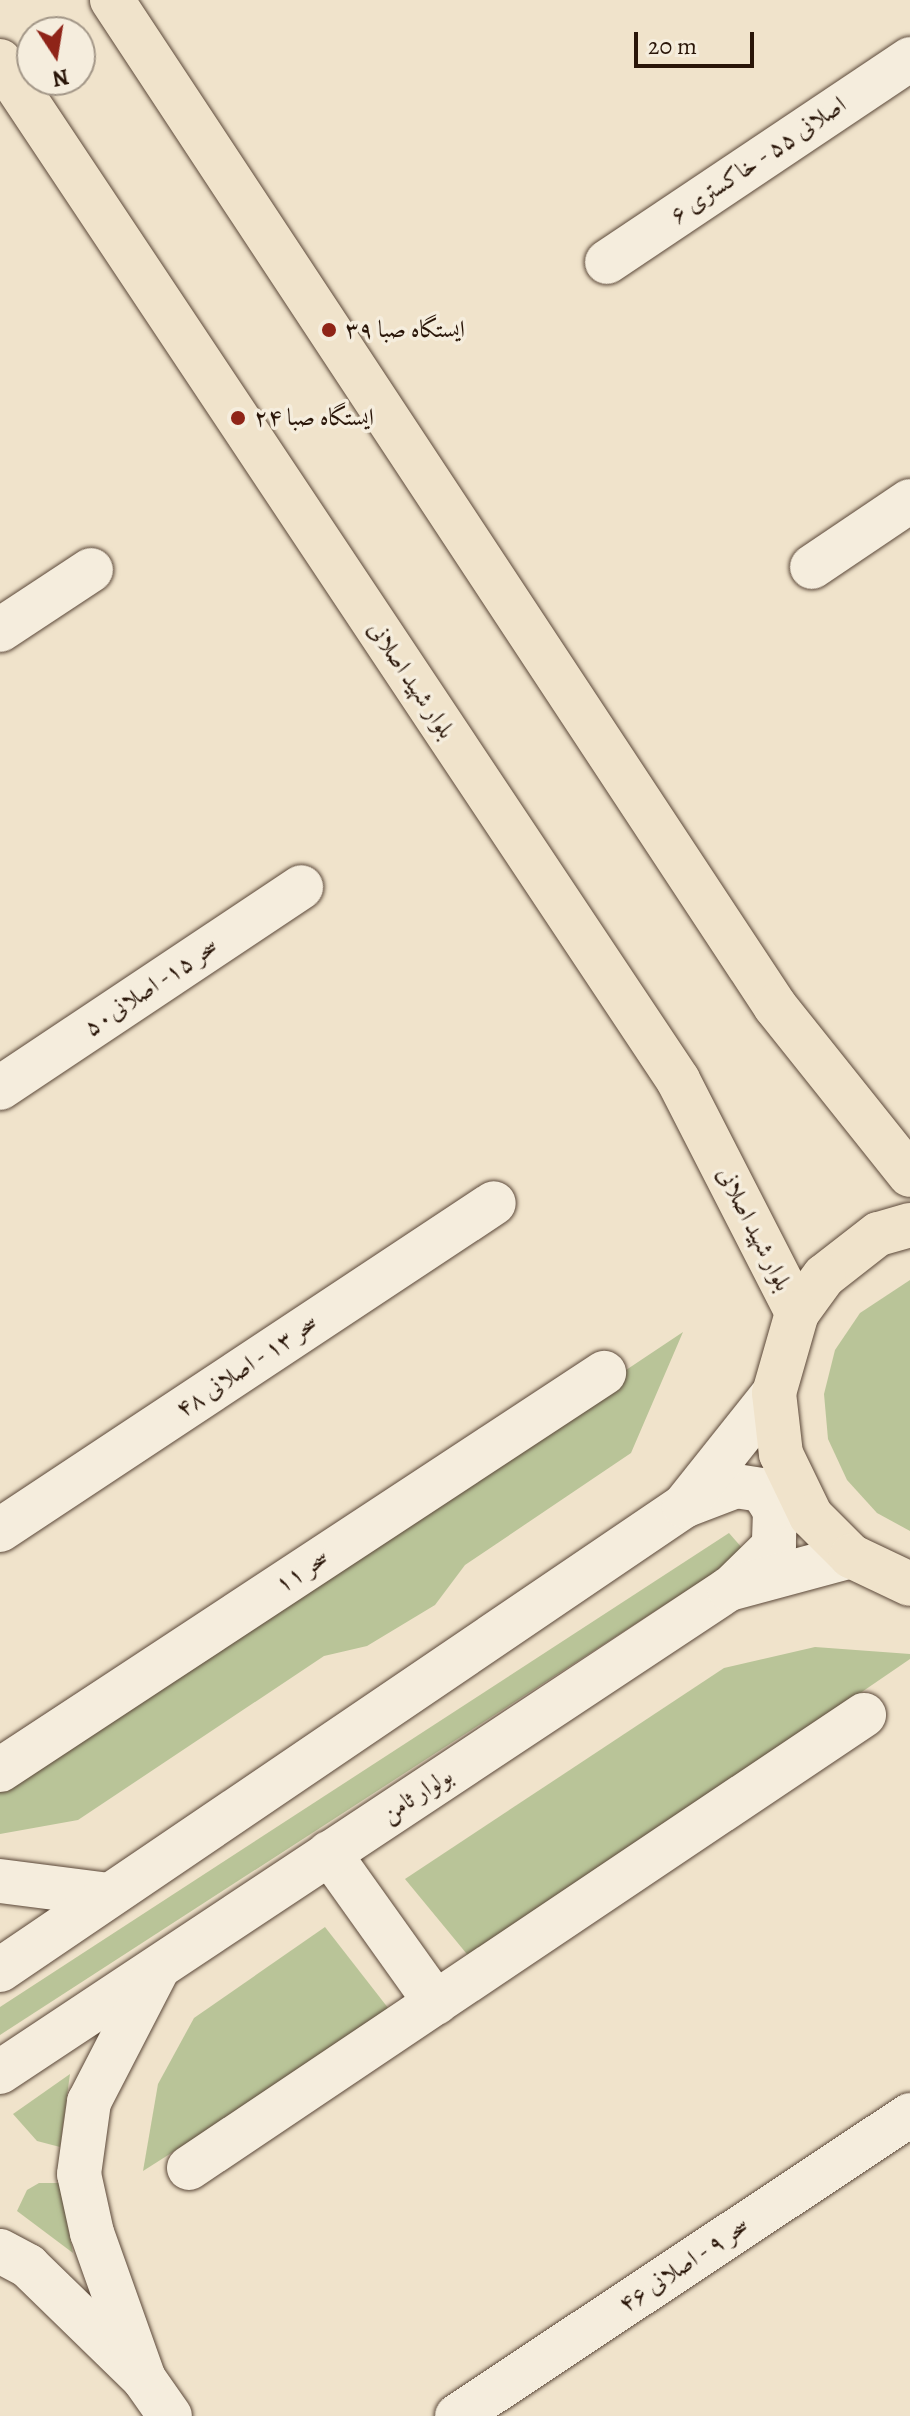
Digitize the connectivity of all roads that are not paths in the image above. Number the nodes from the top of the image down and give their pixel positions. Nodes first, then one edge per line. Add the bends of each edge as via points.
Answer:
1 (112, 0) edge
2 (910, 59) edge
3 (0, 61) edge
4 (607, 262) dead end
5 (910, 501) edge
6 (812, 567) dead end
7 (91, 570) dead end
8 (0, 630) edge
9 (301, 887) dead end
10 (0, 1088) edge
11 (910, 1175) edge
12 (494, 1203) dead end
13 (910, 1225) edge
14 (797, 1313) junction
15 (604, 1373) dead end
16 (774, 1393) junction
17 (684, 1506) junction
18 (0, 1530) edge
19 (851, 1556) junction
20 (910, 1584) edge
21 (729, 1589) junction
22 (864, 1715) dead end
23 (0, 1770) edge
24 (329, 1853) junction
25 (0, 1881) edge
26 (109, 1895) junction
27 (161, 1962) junction
28 (0, 1970) edge
29 (436, 2003) junction
30 (0, 2072) edge
31 (910, 2115) edge
32 (189, 2168) dead end
33 (0, 2251) edge
34 (144, 2379) junction
35 (170, 2416) edge
36 (457, 2416) edge

1 - 11 main road via 775,1006
2 - 4 street, اصلانی ۵۵ - خاکستری ۶
3 - 14 main road, بلوار شهید اصلانی via 678,1080
5 - 6 street
7 - 8 street
9 - 10 street, سحر ۱۵- اصلانی۵۰
12 - 18 street, سحر ۱۳ - اصلانی ۴۸
13 - 14 main road via 878,1234 824,1276
14 - 16 main road
15 - 23 street, سحر ۱۱
16 - 17 street
16 - 19 main road via 781,1454 811,1516
17 - 21 street via 736,1486 762,1490 775,1511 774,1546
17 - 26 street
19 - 20 main road
19 - 21 street, بولوار ثامن
21 - 24 street, بولوار ثامن
22 - 29 street
24 - 27 street, بولوار ثامن
24 - 29 street
25 - 26 street
26 - 28 street
27 - 30 street, بولوار ثامن
27 - 34 street via 89,2102 79,2174 92,2233
29 - 32 street
31 - 36 street, سحر ۹ - اصلانی ۴۶
33 - 34 street via 28,2266
34 - 35 street

